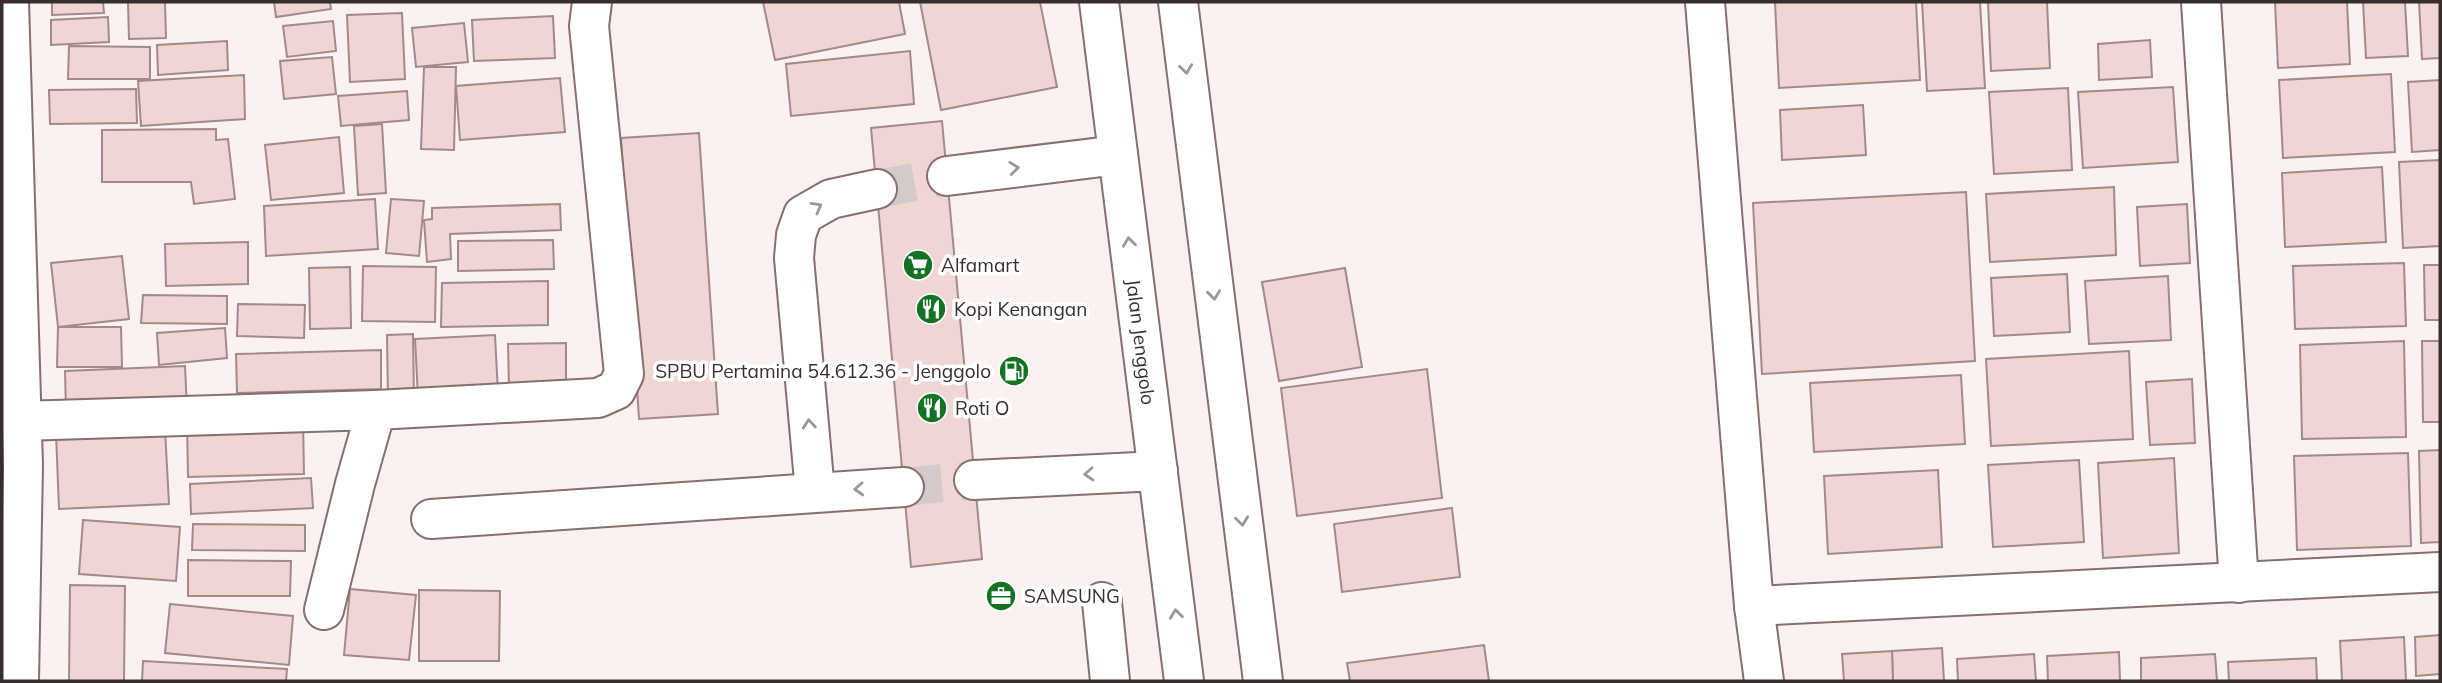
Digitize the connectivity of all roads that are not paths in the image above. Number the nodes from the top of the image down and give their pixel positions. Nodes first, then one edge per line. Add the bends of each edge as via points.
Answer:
1 (9, 2) edge
2 (592, 2) edge
3 (1098, 2) edge
4 (1178, 2) edge
5 (1705, 2) edge
6 (2201, 2) edge
7 (1118, 155) junction
8 (947, 176) tunnel mouth
9 (877, 189) tunnel mouth
10 (376, 410) junction
11 (21, 421) junction
12 (1158, 471) junction
13 (974, 480) tunnel mouth
14 (904, 486) tunnel mouth
15 (815, 492) junction
16 (431, 519) dead end
17 (2440, 572) edge
18 (2239, 583) junction
19 (1102, 602) dead end
20 (1754, 606) junction
21 (324, 610) dead end
22 (19, 681) edge
23 (1110, 681) edge
24 (1184, 681) edge
25 (1262, 681) edge
26 (1764, 681) edge

1 - 11 main road
2 - 10 main road via 589,26 624,374 616,390 598,398
3 - 7 main road, Jalan Jenggolo
4 -> 25 main road
5 - 20 main road
6 - 18 main road
8 -> 7 main road
12 -> 7 main road, Jalan Jenggolo
15 -> 9 main road via 794,258 796,235 803,215 822,204
10 - 11 main road
10 - 21 main road
11 - 22 main road
12 -> 13 main road
24 -> 12 main road, Jalan Jenggolo
14 -> 15 main road
15 - 16 main road
17 - 18 main road
18 - 20 main road
19 - 23 main road
20 - 26 main road

